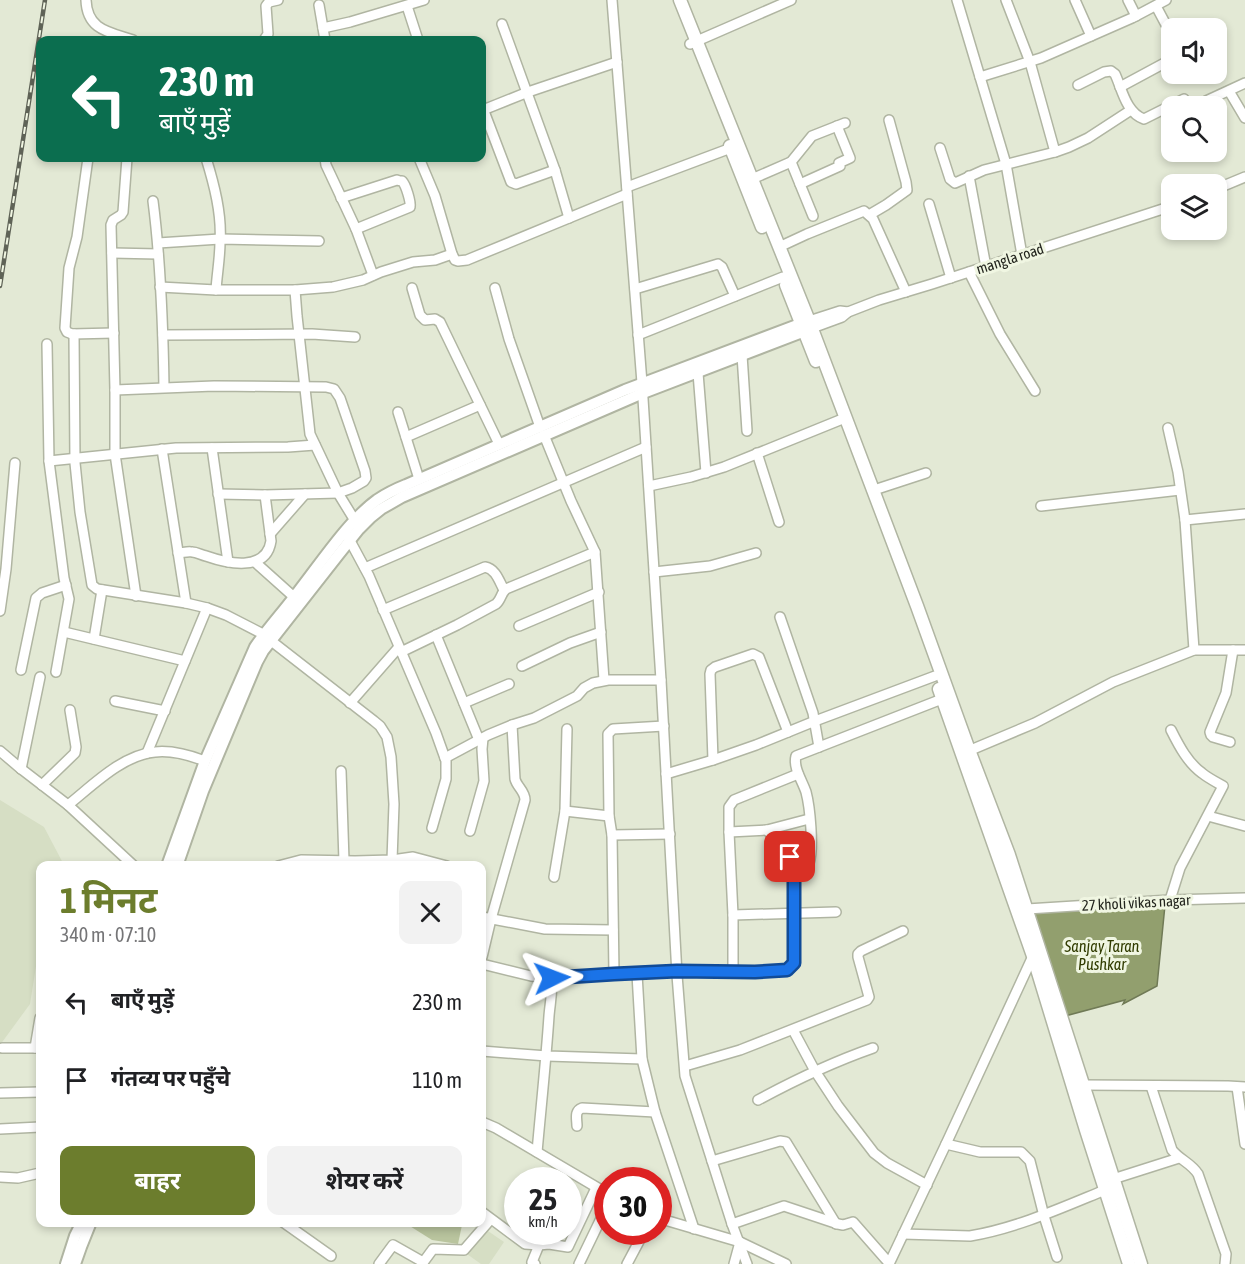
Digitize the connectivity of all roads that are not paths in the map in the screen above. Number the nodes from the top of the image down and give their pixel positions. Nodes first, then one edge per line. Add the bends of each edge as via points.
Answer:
1 (86, 0) edge
2 (278, 0) edge
3 (424, 0) edge
4 (612, 0) edge
5 (672, 0) edge
6 (680, 0) edge
7 (791, 0) edge
8 (957, 0) edge
9 (1006, 0) edge
10 (1076, 0) edge
11 (1128, 0) edge
12 (1166, 0) edge
13 (319, 5) dead end
14 (407, 6) junction
15 (1156, 6) junction
16 (1136, 16) junction
17 (1162, 18) edge
18 (502, 24) dead end
19 (323, 28) junction
20 (121, 36) edge
21 (268, 36) edge
22 (325, 36) edge
23 (417, 36) edge
24 (1091, 36) junction
25 (693, 43) junction
26 (617, 62) junction
27 (1030, 62) junction
28 (1161, 65) edge
29 (980, 77) junction
30 (1245, 83) edge
31 (1078, 85) dead end
32 (1120, 87) junction
33 (1229, 91) junction
34 (528, 92) junction
35 (1218, 96) edge
36 (486, 107) edge
37 (1131, 110) junction
38 (1161, 110) edge
39 (486, 118) edge
40 (1245, 118) edge
41 (889, 120) dead end
42 (730, 148) junction
43 (940, 148) dead end
44 (1055, 152) junction
45 (88, 162) edge
46 (127, 162) edge
47 (207, 162) edge
48 (326, 162) edge
49 (421, 162) edge
50 (791, 162) junction
51 (1006, 164) junction
52 (555, 170) junction
53 (747, 176) junction
54 (969, 176) junction
55 (1245, 177) edge
56 (800, 184) junction
57 (1227, 184) edge
58 (627, 190) junction
59 (341, 198) junction
60 (153, 201) dead end
61 (929, 204) dead end
62 (1161, 210) edge
63 (869, 215) junction
64 (813, 216) dead end
65 (569, 218) junction
66 (356, 229) junction
67 (220, 239) junction
68 (319, 242) dead end
69 (158, 243) junction
70 (779, 247) junction
71 (112, 253) junction
72 (158, 254) junction
73 (452, 254) junction
74 (1022, 255) junction
75 (986, 267) junction
76 (969, 272) junction
77 (374, 275) junction
78 (783, 277) junction
79 (951, 278) junction
80 (160, 287) junction
81 (412, 288) dead end
82 (495, 288) dead end
83 (635, 289) junction
84 (216, 290) junction
85 (296, 290) junction
86 (906, 292) junction
87 (735, 296) junction
88 (807, 326) junction
89 (114, 333) junction
90 (74, 334) junction
91 (164, 334) junction
92 (299, 334) junction
93 (638, 335) junction
94 (355, 337) dead end
95 (47, 344) dead end
96 (742, 355) junction
97 (698, 373) junction
98 (164, 387) junction
99 (305, 387) junction
100 (642, 388) junction
101 (115, 390) junction
102 (1035, 391) dead end
103 (480, 405) junction
104 (398, 412) dead end
105 (840, 420) junction
106 (1168, 428) dead end
107 (542, 431) junction
108 (747, 431) dead end
109 (406, 436) junction
110 (499, 444) junction
111 (315, 445) junction
112 (646, 447) junction
113 (212, 448) junction
114 (162, 449) junction
115 (758, 453) junction
116 (115, 454) junction
117 (75, 459) junction
118 (49, 461) junction
119 (15, 463) dead end
120 (706, 473) junction
121 (926, 473) dead end
122 (419, 479) junction
123 (564, 483) junction
124 (649, 486) junction
125 (874, 490) junction
126 (1180, 490) junction
127 (338, 493) junction
128 (218, 494) junction
129 (305, 494) junction
130 (264, 495) junction
131 (1041, 506) dead end
132 (1245, 514) edge
133 (1185, 520) junction
134 (779, 522) dead end
135 (357, 525) junction
136 (270, 534) junction
137 (348, 536) junction
138 (891, 547) junction
139 (595, 552) junction
140 (178, 553) junction
141 (756, 553) dead end
142 (228, 562) junction
143 (255, 562) junction
144 (365, 567) junction
145 (654, 572) junction
146 (66, 585) junction
147 (102, 590) junction
148 (504, 590) junction
149 (598, 592) junction
150 (136, 596) junction
151 (294, 597) junction
152 (186, 603) junction
153 (207, 608) junction
154 (383, 610) junction
155 (0, 611) edge
156 (780, 617) dead end
157 (519, 626) dead end
158 (64, 632) junction
159 (601, 632) junction
160 (436, 635) junction
161 (267, 637) junction
162 (94, 639) junction
163 (400, 650) junction
164 (1233, 650) junction
165 (1245, 650) edge
166 (1194, 651) junction
167 (185, 661) junction
168 (522, 666) dead end
169 (21, 670) dead end
170 (56, 672) dead end
171 (935, 676) junction
172 (40, 677) dead end
173 (604, 680) junction
174 (661, 680) junction
175 (509, 684) dead end
176 (942, 699) junction
177 (115, 701) dead end
178 (350, 703) junction
179 (464, 703) junction
180 (70, 710) dead end
181 (165, 711) junction
182 (815, 721) junction
183 (512, 725) junction
184 (664, 726) junction
185 (567, 729) dead end
186 (1171, 730) dead end
187 (788, 732) junction
188 (481, 739) junction
189 (1230, 742) dead end
190 (819, 747) junction
191 (0, 751) edge
192 (965, 752) junction
193 (147, 753) junction
194 (445, 758) junction
195 (713, 760) junction
196 (205, 761) junction
197 (21, 769) junction
198 (341, 771) dead end
199 (666, 774) junction
200 (798, 774) junction
201 (42, 785) junction
202 (68, 805) junction
203 (565, 811) junction
204 (609, 816) junction
205 (1208, 816) junction
206 (809, 819) junction
207 (1245, 826) edge
208 (432, 828) dead end
209 (767, 830) junction
210 (470, 831) dead end
211 (729, 832) junction
212 (669, 834) junction
213 (612, 835) junction
214 (129, 861) edge
215 (169, 861) edge
216 (179, 861) edge
217 (297, 861) edge
218 (344, 861) joint
219 (391, 861) edge
220 (398, 861) edge
221 (431, 861) edge
222 (794, 866) junction
223 (554, 877) dead end
224 (1245, 898) edge
225 (1170, 900) junction
226 (1027, 909) junction
227 (836, 912) dead end
228 (794, 914) junction
229 (732, 915) junction
230 (486, 918) edge
231 (613, 930) junction
232 (903, 931) dead end
233 (1033, 956) junction
234 (486, 965) edge
235 (677, 971) junction
236 (733, 971) junction
237 (614, 974) junction
238 (637, 974) junction
239 (552, 978) junction
240 (793, 1030) junction
241 (2, 1048) dead end
242 (36, 1048) edge
243 (873, 1048) dead end
244 (486, 1052) edge
245 (546, 1056) junction
246 (642, 1059) junction
247 (685, 1066) junction
248 (815, 1071) junction
249 (1083, 1085) junction
250 (1150, 1086) junction
251 (1241, 1087) edge
252 (36, 1092) edge
253 (0, 1093) edge
254 (758, 1100) dead end
255 (655, 1112) junction
256 (486, 1124) edge
257 (577, 1126) dead end
258 (36, 1127) edge
259 (0, 1129) edge
260 (946, 1144) junction
261 (1245, 1144) edge
262 (537, 1152) junction
263 (1179, 1158) junction
264 (712, 1161) junction
265 (36, 1174) edge
266 (0, 1177) edge
267 (1113, 1179) junction
268 (927, 1185) junction
269 (594, 1187) edge
270 (1105, 1190) junction
271 (594, 1192) edge
272 (486, 1216) edge
273 (1044, 1216) junction
274 (582, 1218) edge
275 (490, 1220) junction
276 (672, 1222) edge
277 (732, 1224) junction
278 (836, 1224) junction
279 (486, 1225) edge
280 (80, 1227) edge
281 (89, 1227) edge
282 (290, 1227) edge
283 (484, 1227) edge
284 (694, 1229) junction
285 (504, 1230) edge
286 (594, 1233) edge
287 (903, 1234) junction
288 (740, 1242) junction
289 (539, 1245) edge
290 (555, 1245) edge
291 (569, 1245) edge
292 (637, 1245) edge
293 (332, 1256) dead end
294 (1057, 1257) dead end
295 (423, 1263) edge
296 (66, 1264) edge
297 (75, 1264) edge
298 (379, 1264) edge
299 (533, 1264) edge
300 (579, 1264) edge
301 (627, 1264) edge
302 (734, 1264) edge
303 (747, 1264) edge
304 (786, 1264) edge
305 (889, 1264) edge
306 (1130, 1264) edge
307 (1141, 1264) edge
308 (1225, 1264) edge

1 - 20 street via 88,16 97,26
2 - 21 street via 266,6
3 - 14 street
4 - 26 street
5 - 25 highway
6 - 25 highway
7 - 25 street
8 - 29 street
9 - 27 street
10 - 24 street
11 - 16 street
12 - 15 street
13 - 19 street
14 - 19 street
14 - 23 street
15 - 16 street
15 - 17 street
16 - 24 street
18 - 34 street
19 - 22 street
24 - 27 street
25 - 42 highway
25 - 53 highway
26 - 34 street
26 - 58 street
27 - 29 street
27 - 44 street
28 - 32 street
29 - 51 street
30 - 33 street
31 - 32 street via 1109,70
32 - 37 street
33 - 35 street
33 - 40 street
34 - 36 street
34 - 52 street
37 - 38 street via 1146,118
37 - 44 street via 1082,141
39 - 52 street via 511,182 516,184
41 - 63 street via 907,190
42 - 53 highway
42 - 58 street
43 - 54 street via 951,180 957,182
44 - 51 street
45 - 90 street via 67,286 65,328
46 - 71 street via 123,212 111,223
47 - 67 street via 218,208
48 - 59 street
49 - 73 street
50 - 53 street
50 - 56 street
50 - 56 street via 812,136 841,125 850,158
51 - 54 street
51 - 74 street
52 - 65 street
53 - 70 highway
53 - 78 highway
54 - 75 street
55 - 57 street
56 - 64 street
58 - 65 street
58 - 83 street
59 - 66 street
59 - 66 street via 397,180 404,184 410,207
60 - 69 street
61 - 79 street
62 - 74 street, mangla road
63 - 70 street via 861,212
63 - 86 street
65 - 73 street via 462,261 455,260
66 - 77 street
67 - 68 street
67 - 69 street
67 - 84 street
69 - 72 street
70 - 88 highway
71 - 72 street
71 - 89 street
72 - 80 street
73 - 77 street
74 - 75 street, mangla road
75 - 76 street, mangla road
76 - 79 street, mangla road
76 - 102 street
77 - 85 street via 344,285
78 - 87 street
78 - 88 highway
79 - 86 street, mangla road
80 - 84 street
80 - 91 street
81 - 103 street via 421,317 440,322
82 - 107 street via 508,339
83 - 87 street via 718,264
83 - 93 street
84 - 85 street
85 - 92 street
86 - 88 street, mangla road via 848,312 840,311
87 - 93 street
88 - 96 main road
88 - 100 main road
88 - 105 highway
88 - 125 highway
89 - 90 street
89 - 101 street
90 - 117 street
91 - 92 street
91 - 98 street
92 - 94 street
92 - 99 street
93 - 100 street
95 - 118 street
96 - 97 main road
96 - 108 street
97 - 100 main road
97 - 120 street
98 - 99 street
98 - 101 street
99 - 111 street
99 - 127 street via 326,387 338,394 365,471 364,481
100 - 107 main road
100 - 112 street
101 - 116 street
103 - 109 street
103 - 110 street
104 - 109 street
105 - 115 street
105 - 138 highway
106 - 126 street
107 - 110 main road
107 - 123 street
107 - 135 main road via 390,504
109 - 122 street
110 - 122 main road
111 - 113 street
111 - 127 street
112 - 123 street
112 - 124 street
113 - 114 street
113 - 128 street
114 - 116 street
114 - 140 street
115 - 120 street
115 - 134 street
116 - 117 street
116 - 150 street
117 - 118 street
117 - 147 street via 91,582 95,589
118 - 146 street
119 - 155 street
120 - 124 street
121 - 125 street
122 - 135 main road via 377,500 365,510
123 - 139 street
123 - 144 street
124 - 145 street
125 - 138 highway
126 - 131 street
126 - 133 street
127 - 129 street
127 - 135 street
128 - 130 street
128 - 142 street
129 - 130 street
129 - 136 street
130 - 136 street
132 - 133 street
133 - 166 street
135 - 137 main road
136 - 143 street via 269,548
137 - 144 street
137 - 151 main road
137 - 161 main road
138 - 171 highway
138 - 192 highway
139 - 148 street
139 - 149 street
140 - 142 street via 196,552
140 - 152 street
141 - 145 street via 710,566
142 - 143 street
143 - 151 street
144 - 154 street
145 - 174 street
146 - 158 street via 69,604
146 - 169 street via 36,598
147 - 150 street
147 - 162 street
148 - 154 street via 494,571 485,567
148 - 160 street via 496,604
149 - 157 street
149 - 159 street
150 - 152 street
151 - 161 main road
152 - 153 street
153 - 161 street
153 - 167 street
154 - 163 street
156 - 182 street
158 - 162 street
158 - 170 street
159 - 168 street
159 - 173 street
160 - 163 street
160 - 179 street
161 - 178 street
161 - 196 main road via 249,659
161 - 216 main road via 207,780
162 - 167 street
163 - 178 street
163 - 194 street
164 - 165 street
164 - 166 street
164 - 189 street via 1226,693 1210,732
166 - 192 street via 1113,682 1035,723
167 - 181 street
171 - 176 highway
171 - 182 street
172 - 197 street
173 - 174 street
173 - 183 street via 588,685 577,696 534,718
174 - 184 street
175 - 179 street
176 - 190 street
176 - 192 highway
177 - 181 street
178 - 219 street via 380,726 387,737 394,804
179 - 188 street
180 - 201 street via 75,753
181 - 193 street
182 - 187 street
182 - 190 street
183 - 188 street
183 - 230 street via 515,779 525,800
184 - 199 street
184 - 204 street via 609,732
185 - 203 street
186 - 205 street via 1201,773 1223,786
187 - 195 street
187 - 195 street via 759,657 753,654 715,667 710,674
188 - 194 street
188 - 210 street via 484,781
190 - 200 street via 796,756
191 - 197 street
192 - 226 highway via 1009,855
192 - 233 highway
193 - 196 street via 176,753
193 - 202 street via 114,768
194 - 208 street via 446,779
195 - 199 street
196 - 215 main road
197 - 201 street
198 - 218 street
199 - 212 street
200 - 206 street via 807,797
200 - 211 street via 733,801 729,807
201 - 202 street
202 - 214 street
203 - 204 street
203 - 223 street
204 - 213 street
205 - 207 street
205 - 225 street via 1180,868
206 - 209 street
206 - 222 street via 810,861
209 - 211 street
209 - 222 street
211 - 229 street
212 - 213 street
212 - 235 street
213 - 231 street
217 - 218 street
220 - 221 street via 413,857
222 - 228 street
224 - 225 street, 27 kholi vikas nagar
225 - 226 street, 27 kholi vikas nagar
226 - 249 highway
227 - 228 street
228 - 229 street
228 - 236 street via 794,963 790,969
229 - 236 street
230 - 231 street via 545,929
231 - 237 street
232 - 240 street via 858,954 867,1000
233 - 260 street
233 - 270 highway
234 - 239 street
235 - 236 street
235 - 238 street
235 - 247 street
237 - 238 street
237 - 239 street
238 - 246 street
239 - 245 street
240 - 247 street
240 - 248 street
241 - 242 street
243 - 248 street
244 - 245 street
245 - 246 street
245 - 262 street
246 - 255 street
247 - 264 street
248 - 254 street
248 - 268 street via 874,1153
249 - 250 street
249 - 267 highway
250 - 251 street
250 - 263 street via 1172,1150
251 - 261 street
252 - 253 street
255 - 257 street via 582,1108 576,1113
255 - 284 street
256 - 262 street
258 - 259 street
260 - 268 street
260 - 273 street via 980,1152 1021,1152 1030,1161
262 - 269 street
263 - 267 street
263 - 308 street via 1198,1174 1226,1254
264 - 277 street
264 - 278 street via 786,1142
265 - 266 street
267 - 307 highway
268 - 287 street
270 - 273 street
270 - 306 highway
271 - 274 street
272 - 275 street
273 - 287 street via 970,1236
273 - 294 street
275 - 279 street
275 - 285 street
276 - 284 street
277 - 278 street via 784,1206
277 - 288 street
278 - 305 street via 854,1222
280 - 296 main road
281 - 297 main road
282 - 293 street
283 - 295 street via 464,1250 433,1249
284 - 288 street
286 - 300 street
287 - 305 street
288 - 302 street
288 - 303 street
288 - 304 street
289 - 299 street
290 - 291 street
292 - 301 street
295 - 298 street via 393,1245

